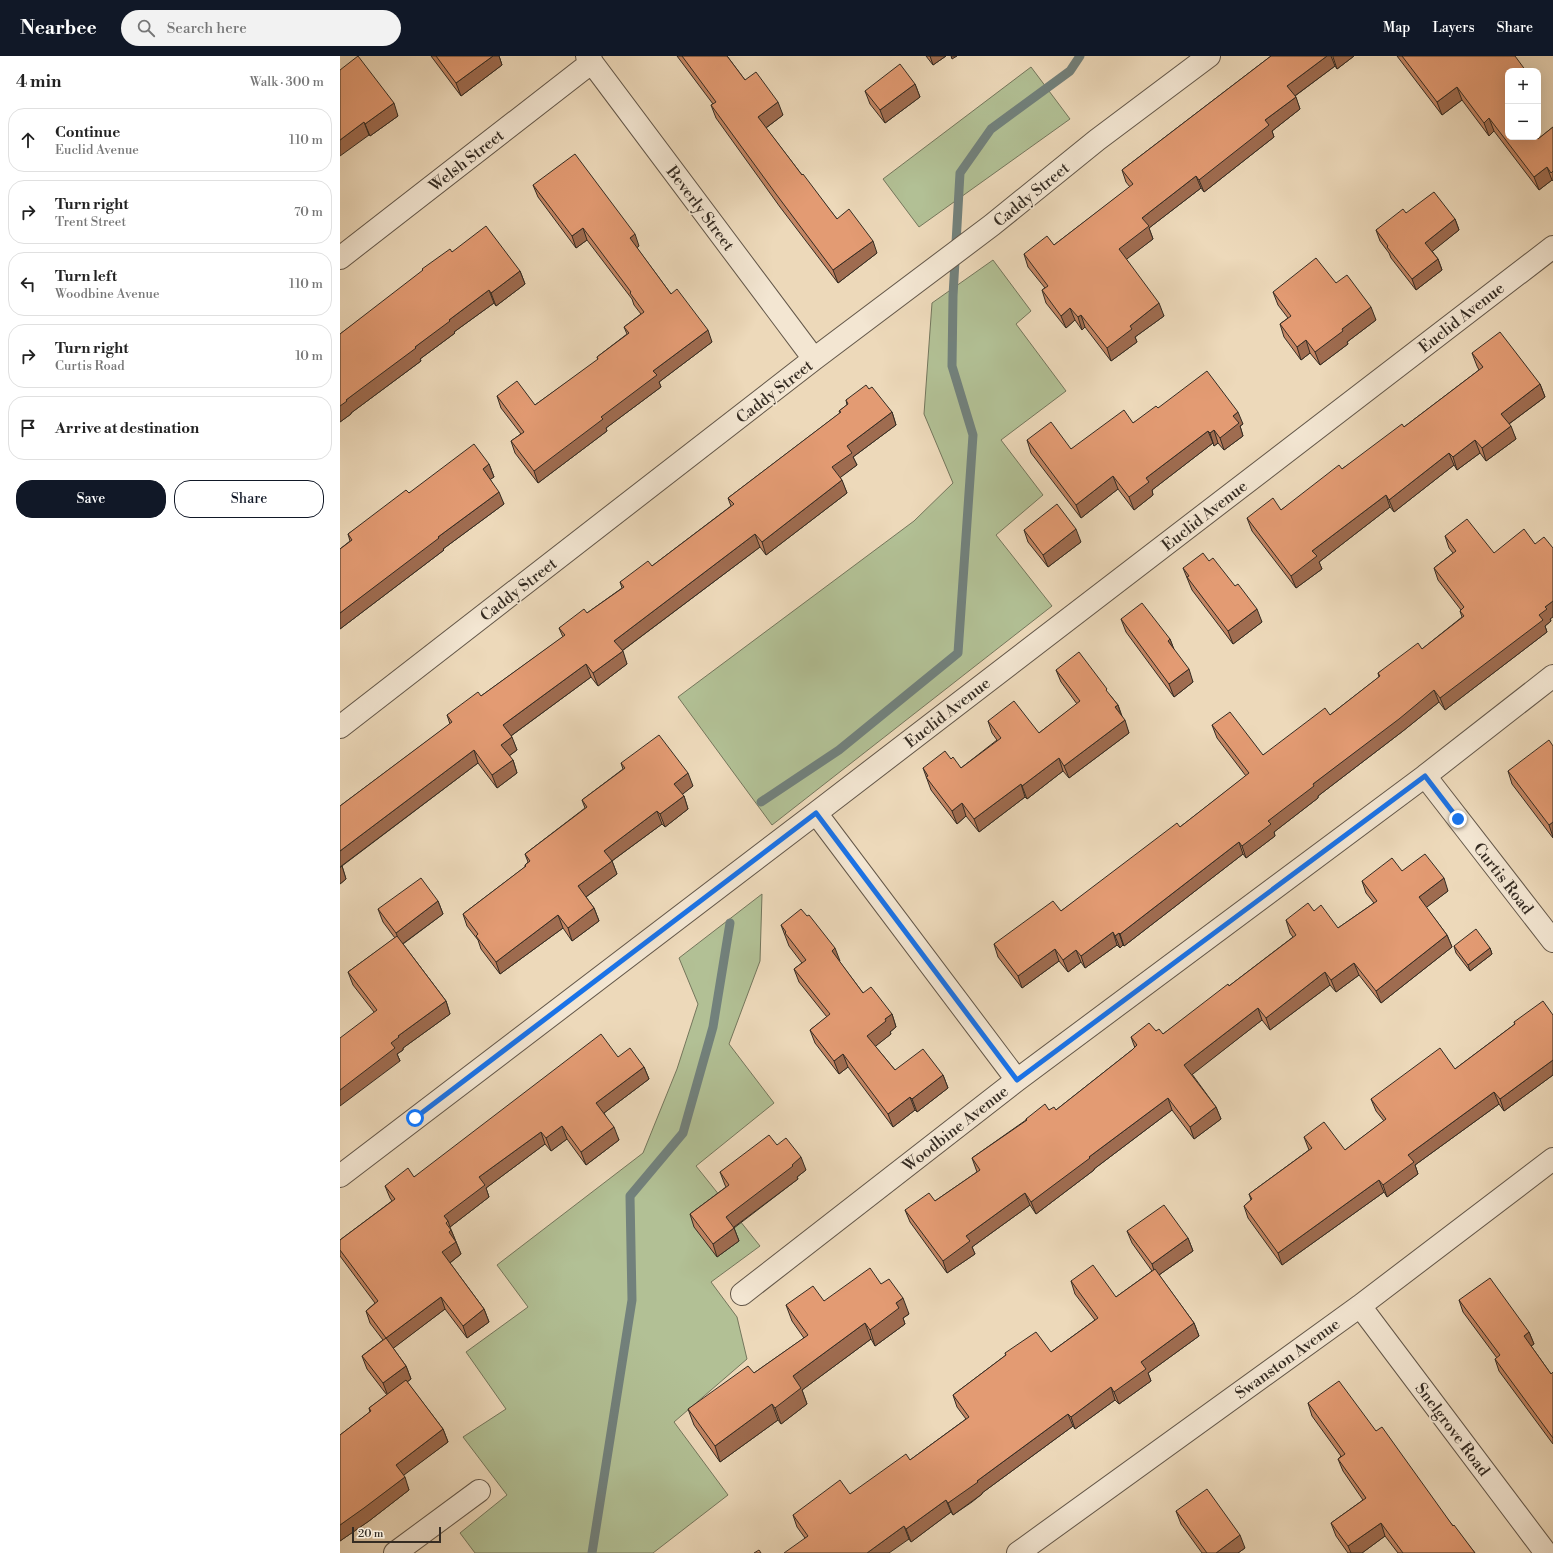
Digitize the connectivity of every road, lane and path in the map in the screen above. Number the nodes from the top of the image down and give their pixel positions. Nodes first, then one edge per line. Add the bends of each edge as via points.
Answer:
1 (1209, 56) edge
2 (590, 59) edge
3 (1553, 247) edge
4 (340, 258) edge
5 (814, 359) junction
6 (1553, 676) edge
7 (340, 727) edge
8 (1425, 776) junction
9 (816, 813) junction
10 (1553, 941) edge
11 (1017, 1080) junction
12 (1553, 1159) edge
13 (340, 1176) edge
14 (742, 1294) dead end
15 (1360, 1306) junction
16 (479, 1491) dead end
17 (395, 1553) edge
18 (1018, 1553) edge
19 (1546, 1553) edge

1 - 5 street, Caddy Street via 1097,140 992,225
2 - 4 street, Welsh Street
2 - 5 street, Beverly Street
3 - 9 street, Euclid Avenue
5 - 7 street, Caddy Street
6 - 8 street, Woodbine Avenue
8 - 10 street, Curtis Road
8 - 11 street, Woodbine Avenue
9 - 11 street
9 - 13 street, Euclid Avenue
11 - 14 street, Woodbine Avenue
12 - 15 street, Swanston Avenue
15 - 18 street, Swanston Avenue
15 - 19 street, Snelgrove Road
16 - 17 street

